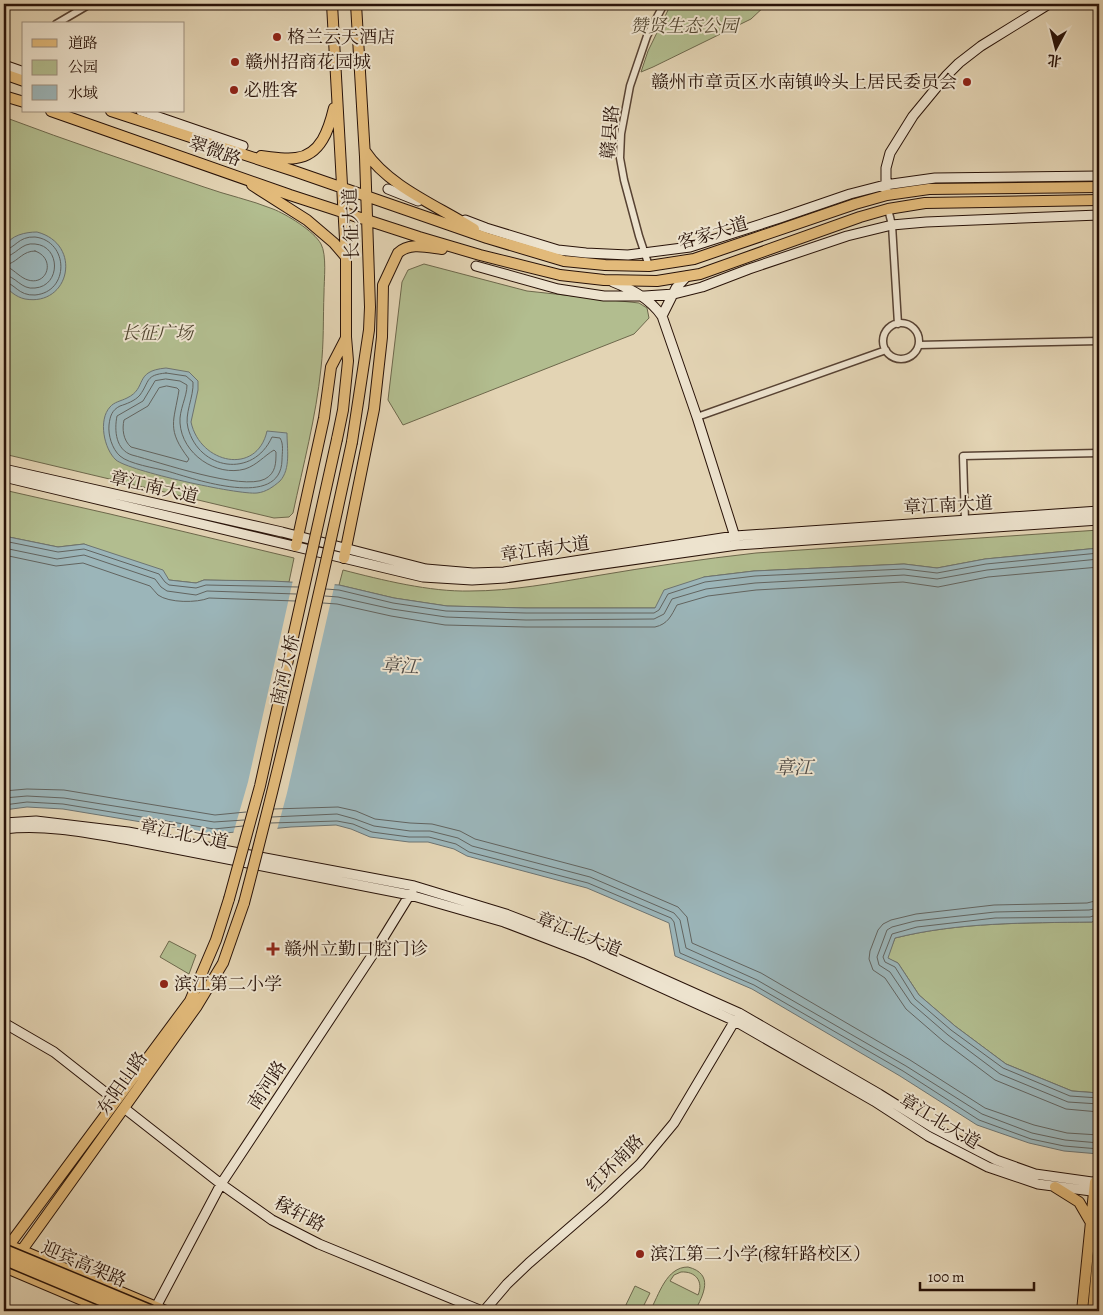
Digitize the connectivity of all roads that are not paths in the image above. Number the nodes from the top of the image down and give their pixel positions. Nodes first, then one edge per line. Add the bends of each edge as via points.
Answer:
1 (90, 4) edge
2 (332, 4) edge
3 (356, 4) edge
4 (664, 4) edge
5 (1049, 4) edge
6 (59, 22) edge
7 (4, 66) edge
8 (22, 71) edge
9 (4, 74) edge
10 (22, 80) edge
11 (336, 95) junction
12 (4, 96) edge
13 (22, 101) edge
14 (54, 112) edge
15 (114, 112) edge
16 (144, 112) edge
17 (242, 150) junction
18 (364, 151) junction
19 (238, 176) junction
20 (1099, 176) edge
21 (1099, 187) edge
22 (342, 188) junction
23 (388, 189) dead end
24 (886, 190) junction
25 (366, 196) junction
26 (1099, 200) edge
27 (888, 210) junction
28 (344, 212) junction
29 (449, 213) junction
30 (1099, 215) edge
31 (367, 220) junction
32 (892, 225) junction
33 (487, 238) junction
34 (644, 252) junction
35 (480, 255) junction
36 (346, 257) junction
37 (476, 266) dead end
38 (649, 266) junction
39 (687, 276) junction
40 (608, 280) junction
41 (370, 291) junction
42 (672, 294) junction
43 (643, 296) junction
44 (382, 315) junction
45 (662, 316) junction
46 (898, 324) junction
47 (346, 337) junction
48 (1099, 341) edge
49 (381, 344) junction
50 (918, 345) junction
51 (886, 350) junction
52 (363, 373) junction
53 (697, 417) junction
54 (337, 439) joint
55 (352, 442) joint
56 (1099, 453) edge
57 (4, 469) edge
58 (4, 478) edge
59 (1099, 511) edge
60 (1099, 520) edge
61 (965, 521) junction
62 (736, 540) junction
63 (296, 546) junction
64 (345, 553) junction
65 (4, 823) edge
66 (4, 829) edge
67 (414, 886) junction
68 (410, 895) junction
69 (229, 899) joint
70 (244, 903) joint
71 (737, 1017) junction
72 (4, 1024) edge
73 (115, 1100) junction
74 (124, 1108) junction
75 (221, 1184) junction
76 (1055, 1187) junction
77 (1097, 1187) edge
78 (1091, 1224) junction
79 (1099, 1244) edge
80 (5, 1246) edge
81 (22, 1250) junction
82 (4, 1266) edge
83 (158, 1310) edge
84 (108, 1311) edge
85 (128, 1311) edge
86 (483, 1311) edge
87 (1082, 1311) edge
88 (1092, 1311) edge

1 - 6 street
2 - 11 main road, 长征大道
3 - 18 main road, 长征大道
4 - 34 street, 赣县路 via 646,36 630,86 621,134 620,158 624,180
5 - 24 main road via 981,46 946,76 890,153
7 - 8 main road
9 - 10 main road
11 - 17 main road via 326,135 310,154 294,159
11 - 22 main road, 长征大道
12 - 13 main road
14 - 19 main road, 翠微路
15 - 17 main road, 翠微路
16 - 17 main road
17 - 22 main road, 翠微路
18 - 25 main road, 长征大道
18 - 29 main road via 386,175
19 - 28 main road, 翠微路
19 - 36 main road via 307,220
20 - 24 main road via 935,178
21 - 24 main road, 客家大道
22 - 25 main road, 客家大道
22 - 28 main road, 长征大道
23 - 29 main road
24 - 34 main road via 850,194 690,247
24 - 38 main road, 客家大道 via 855,204 694,259
25 - 31 main road, 长征大道
25 - 33 main road, 客家大道
26 - 27 main road, 客家大道 via 925,203
27 - 32 street
27 - 39 main road, 客家大道
28 - 31 main road, 翠微路
28 - 36 main road, 长征大道
29 - 33 main road
29 - 34 main road via 558,250 620,255
30 - 32 main road
31 - 35 main road, 客家大道
31 - 41 main road, 长征大道
32 - 42 main road via 847,236 702,287
32 - 46 street
33 - 38 main road, 客家大道 via 564,261 605,266
34 - 38 street, 赣县路
35 - 40 main road, 客家大道 via 560,275
35 - 44 main road via 419,246 402,249 383,285
36 - 47 main road, 长征大道
37 - 43 main road via 558,289 604,296
39 - 40 main road, 客家大道 via 657,281
39 - 42 main road
40 - 43 main road
41 - 44 main road
41 - 52 main road, 长征大道
42 - 43 main road
42 - 45 main road
43 - 45 main road
44 - 49 main road
45 - 53 main road
46 - 50 street via 913,328 918,336
46 - 51 street via 885,333 883,342
47 - 54 main road, 长征大道 via 347,374
47 - 63 main road via 331,367 324,418
48 - 50 street
49 - 52 main road
49 - 64 main road via 372,424
50 - 51 street via 914,353 901,359 892,357
51 - 53 street
52 - 55 main road, 长征大道
53 - 62 main road
54 - 69 main road, 南河大桥, bridge via 260,786
55 - 70 main road, 南河大桥, bridge via 277,778
56 - 61 street via 963,456
57 - 64 main road, 章江南大道 via 282,532
58 - 63 main road, 章江南大道
59 - 61 main road, 章江南大道
60 - 62 main road, 章江南大道
61 - 62 main road, 章江南大道
62 - 64 main road, 章江南大道 via 560,571 472,580 423,577
63 - 64 main road, 章江南大道
65 - 67 main road, 章江北大道 via 36,821 128,832
66 - 68 main road, 章江北大道 via 86,832
67 - 68 main road, 南河路
67 - 71 main road, 章江北大道 via 506,914 589,946
68 - 71 main road, 章江北大道 via 504,922
68 - 75 main road, 南河路
69 - 73 main road, 东阳山路 via 190,1001
70 - 74 main road, 东阳山路 via 223,963 197,1006
71 - 76 main road, 章江北大道 via 972,1160 1021,1180
71 - 77 main road, 章江北大道 via 996,1160 1035,1174
71 - 86 main road, 红环南路 via 674,1123 640,1164 528,1263
72 - 73 main road via 54,1052
73 - 80 main road, 东阳山路
74 - 75 main road, 稼轩路
74 - 81 main road, 东阳山路
75 - 83 main road, 南河路
75 - 86 main road, 稼轩路 via 272,1220 319,1244
76 - 77 main road, 章江北大道
76 - 78 main road via 1079,1202
77 - 78 main road
78 - 87 main road
79 - 88 main road
80 - 81 main road
80 - 83 highway, 迎宾高架路, bridge
81 - 82 main road, 东阳山路
81 - 83 main road
82 - 84 main road
82 - 85 highway, 迎宾高架路, bridge

